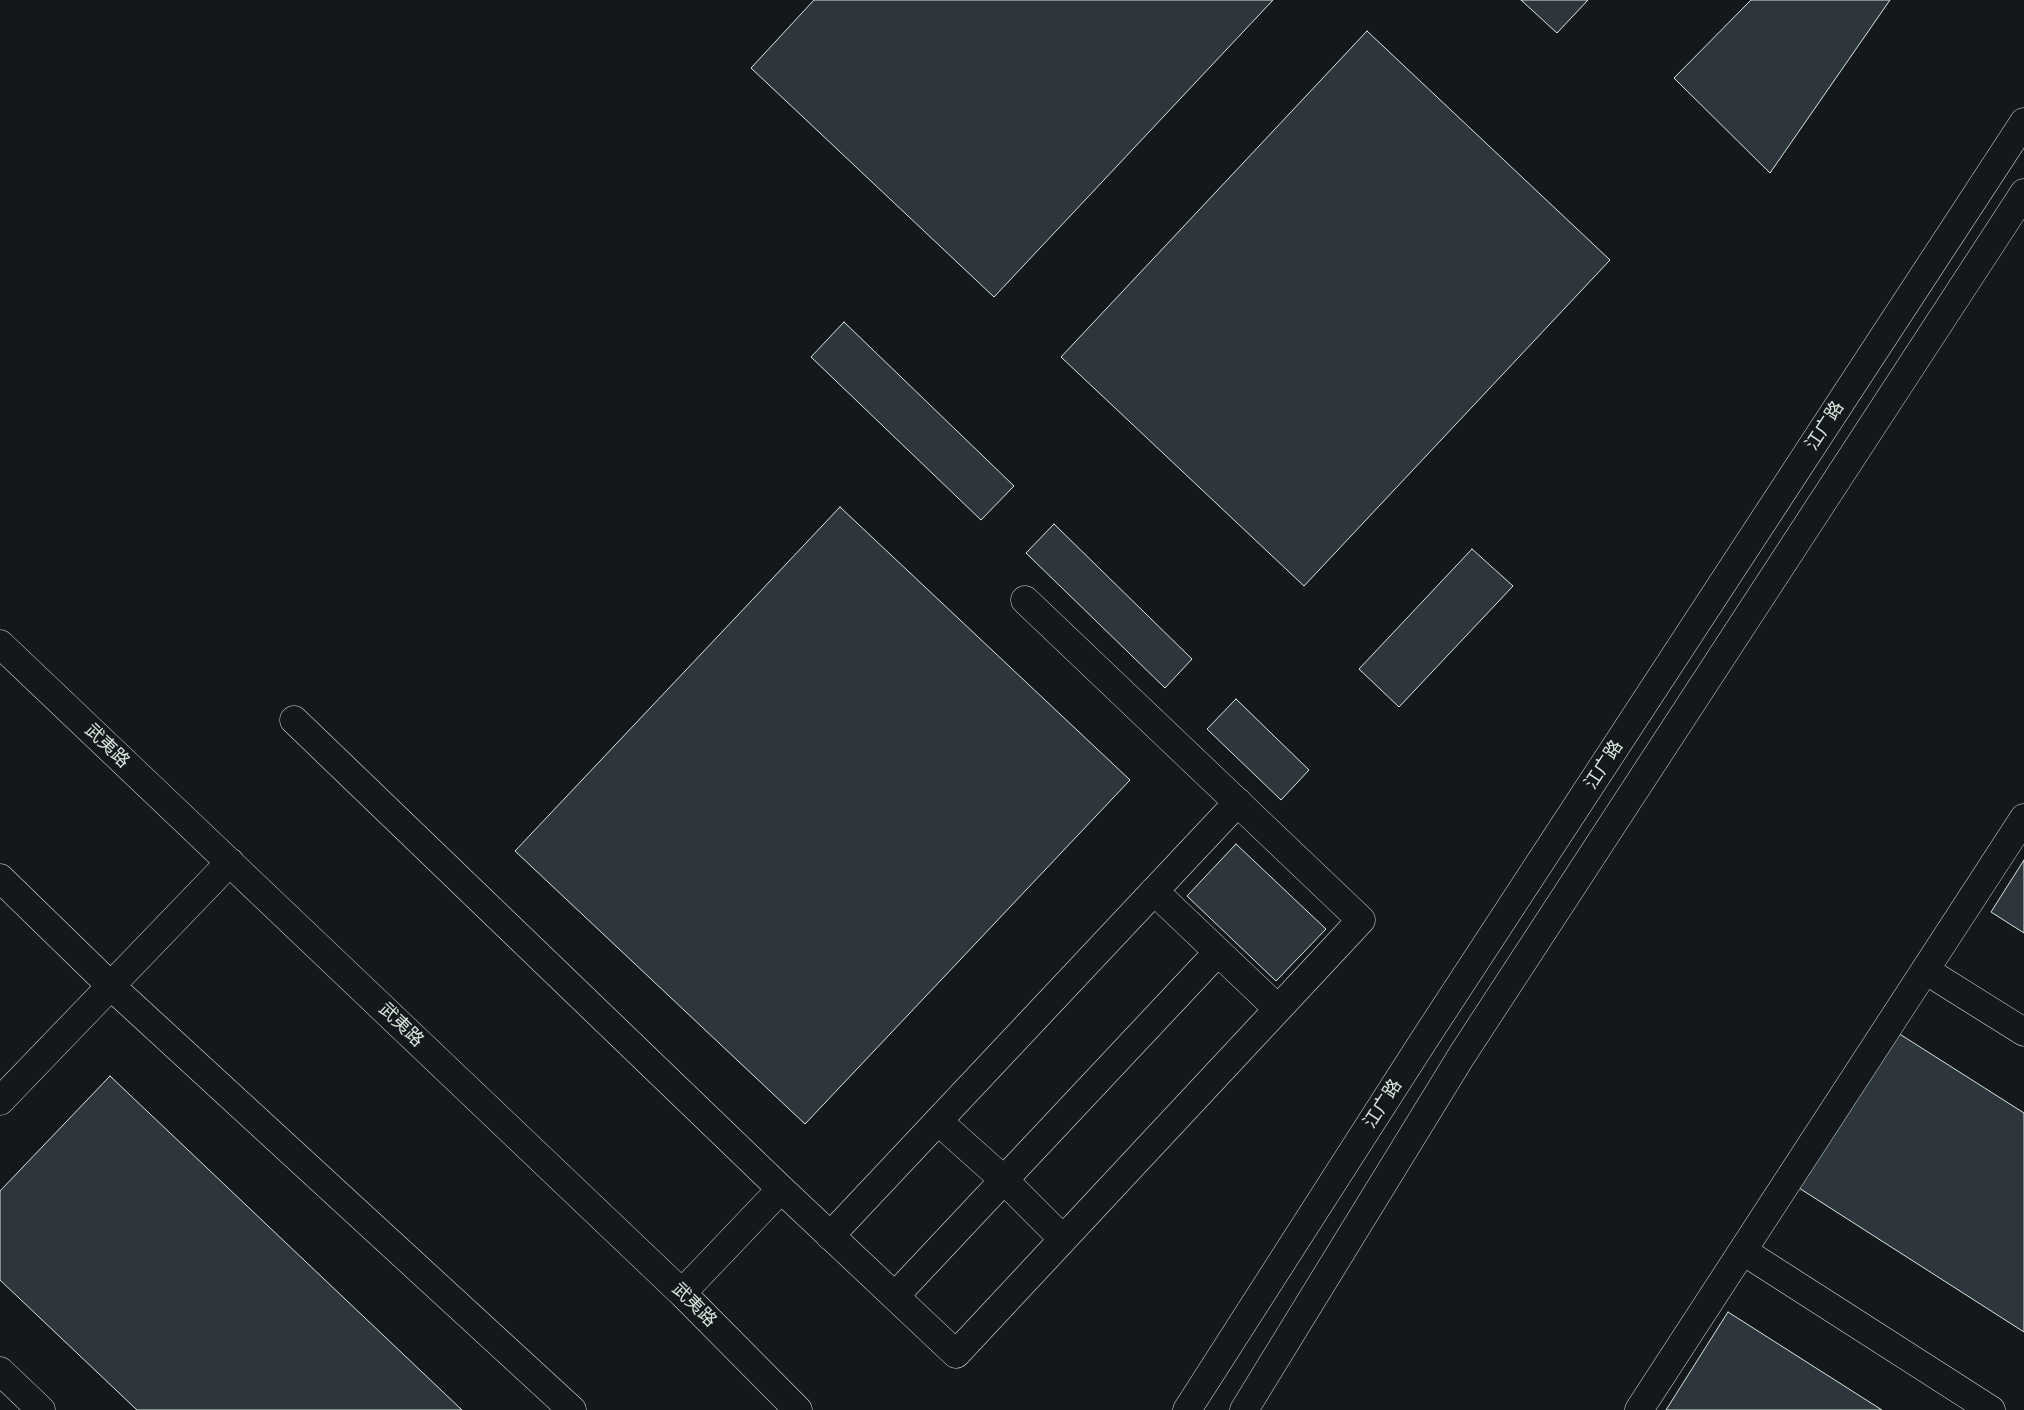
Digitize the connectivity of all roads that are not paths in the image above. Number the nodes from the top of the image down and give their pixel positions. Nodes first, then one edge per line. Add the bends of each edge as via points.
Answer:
1 (2024, 122) edge
2 (2024, 193) edge
3 (1025, 600) dead end
4 (0, 644) edge
5 (294, 720) dead end
6 (1238, 802) junction
7 (2024, 818) edge
8 (230, 862) junction
9 (0, 878) edge
10 (1154, 891) junction
11 (1218, 952) junction
12 (1925, 970) junction
13 (111, 986) junction
14 (1278, 1009) junction
15 (2024, 1032) edge
16 (0, 1101) edge
17 (938, 1121) junction
18 (1004, 1180) junction
19 (781, 1189) junction
20 (830, 1236) junction
21 (1063, 1239) junction
22 (1743, 1251) junction
23 (682, 1293) junction
24 (895, 1296) junction
25 (0, 1371) edge
26 (41, 1410) edge
27 (572, 1410) edge
28 (798, 1410) edge
29 (1187, 1410) edge
30 (1244, 1410) edge
31 (1639, 1410) edge
32 (1991, 1410) edge

1 - 29 main road, 江广路 via 1424,1040
2 - 30 main road via 1462,1055
3 - 6 main road
4 - 8 main road, 武夷路
5 - 19 main road
6 - 10 main road
6 - 14 main road via 1361,920
7 - 12 main road
8 - 13 main road
8 - 23 main road, 武夷路
9 - 13 main road
10 - 11 main road
10 - 17 main road
11 - 14 main road
11 - 18 main road
12 - 15 main road
12 - 22 main road
13 - 16 main road
13 - 27 main road
14 - 21 main road
17 - 18 main road
17 - 20 main road
18 - 21 main road
18 - 24 main road
19 - 20 main road
19 - 23 main road
20 - 24 main road
21 - 24 main road via 956,1354
22 - 31 main road
22 - 32 main road
23 - 28 main road, 武夷路
25 - 26 main road

